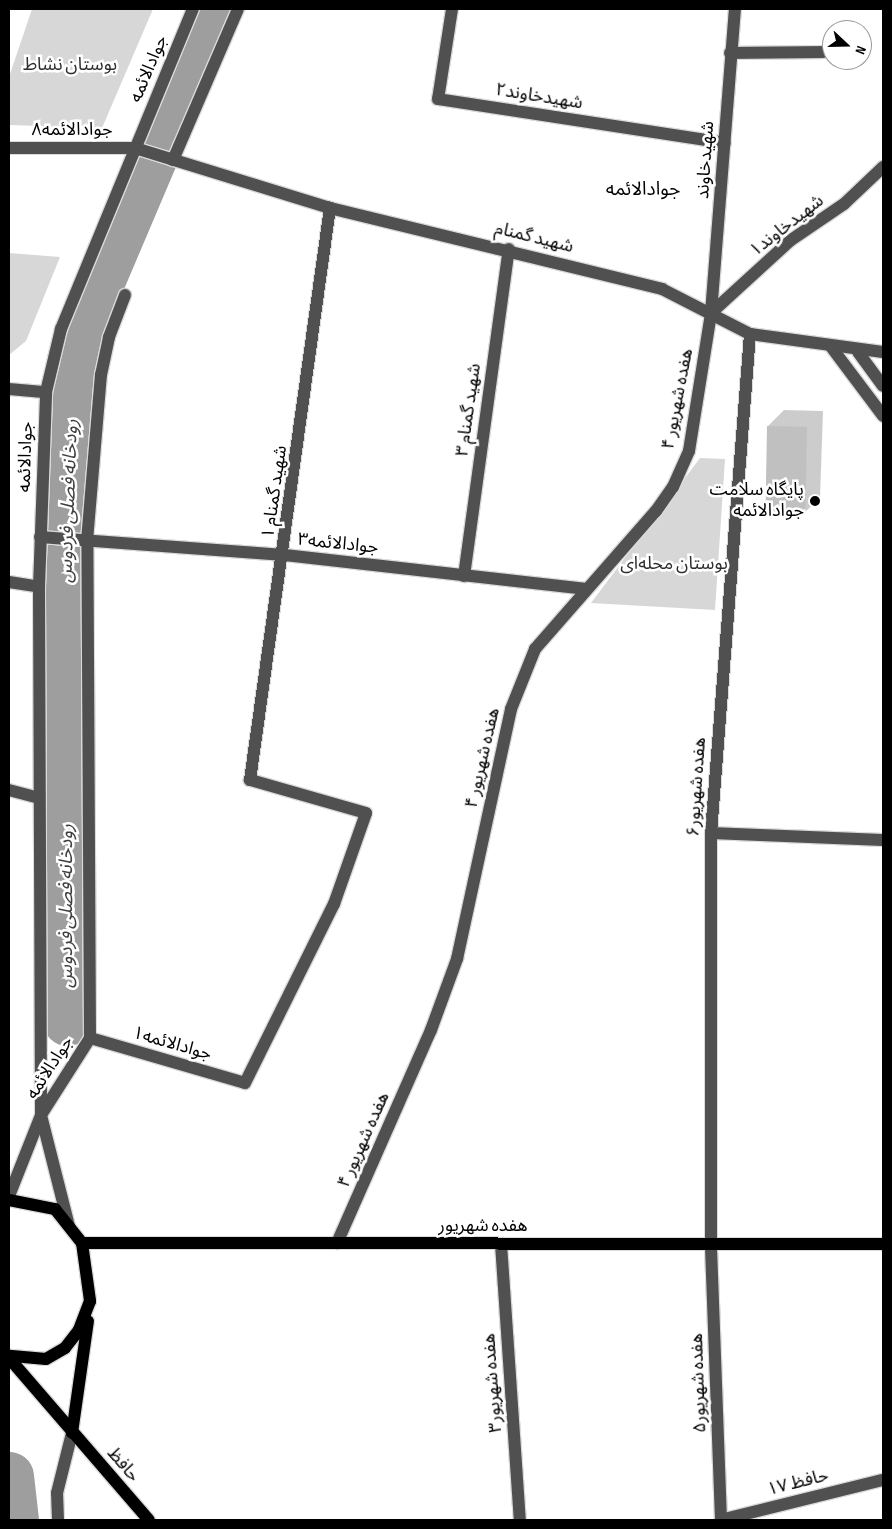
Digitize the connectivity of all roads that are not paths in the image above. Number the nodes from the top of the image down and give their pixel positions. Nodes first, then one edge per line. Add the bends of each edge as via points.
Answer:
1 (193, 9) edge
2 (238, 9) edge
3 (452, 9) edge
4 (735, 9) edge
5 (822, 52) edge
6 (730, 53) junction
7 (725, 143) junction
8 (9, 148) edge
9 (135, 148) junction
10 (173, 160) junction
11 (883, 167) edge
12 (330, 208) junction
13 (509, 249) junction
14 (125, 295) dead end
15 (711, 313) junction
16 (750, 334) junction
17 (832, 348) junction
18 (858, 352) junction
19 (883, 352) edge
20 (883, 386) edge
21 (9, 389) edge
22 (46, 392) junction
23 (883, 416) edge
24 (40, 537) junction
25 (87, 541) junction
26 (284, 556) junction
27 (464, 576) junction
28 (9, 582) edge
29 (39, 587) junction
30 (585, 589) junction
31 (9, 790) edge
32 (40, 798) junction
33 (711, 833) junction
34 (883, 840) edge
35 (90, 1038) junction
36 (245, 1083) joint
37 (41, 1115) junction
38 (9, 1196) edge
39 (9, 1200) edge
40 (69, 1226) junction
41 (82, 1243) junction
42 (337, 1243) junction
43 (501, 1244) junction
44 (711, 1244) junction
45 (883, 1244) edge
46 (90, 1301) junction
47 (9, 1357) edge
48 (72, 1433) junction
49 (883, 1480) edge
50 (58, 1520) edge
51 (149, 1520) edge
52 (520, 1520) edge
53 (721, 1520) edge

1 - 9 street, جوادالائمه
2 - 10 street
3 - 7 street, شهیدخاوند۲ via 438,100
4 - 6 street, شهیدخاوند
5 - 6 street
6 - 7 street, شهیدخاوند
7 - 15 street, شهیدخاوند
8 - 9 street, جوادالائمه۸
9 - 10 street, جوادالائمه۸
9 - 22 street, جوادالائمه via 61,328
10 - 12 street, شهید گمنام
11 - 15 street, شهیدخاوند۱ via 844,204 791,240
12 - 13 street, شهید گمنام
12 - 26 street, شهید گمنام ۱
13 - 15 street, شهید گمنام via 662,289
13 - 27 street, شهید گمنام ۳
14 - 25 street, جوادالائمه via 109,337 101,376
15 - 16 street, شهید گمنام
15 - 30 street, هفده شهریور ۴ via 689,451 673,487
16 - 17 street, شهید گمنام
16 - 33 street, هفده شهریور۶
17 - 18 street, شهید گمنام
17 - 23 street
18 - 19 street, شهید گمنام
18 - 20 street
21 - 22 street
22 - 24 street, جوادالائمه
24 - 25 street, جوادالائمه۳
24 - 29 street, جوادالائمه
25 - 26 street, جوادالائمه۳
25 - 35 street, جوادالائمه
26 - 27 street, جوادالائمه۳
26 - 36 street, شهید گمنام ۱ via 250,780 366,812 334,904
27 - 30 street, جوادالائمه۳
28 - 29 street
29 - 32 street, جوادالائمه
30 - 42 street, هفده شهریور ۴ via 535,649 511,709 457,959 431,1030
31 - 32 street
32 - 37 street, جوادالائمه
33 - 34 street
33 - 44 street, هفده شهریور۶
35 - 36 street, جوادالائمه۱
35 - 37 street, جوادالائمه
37 - 38 street, جوادالائمه
37 - 40 street, جوادالائمه
39 - 40 main road via 55,1209
40 - 41 main road
41 - 42 main road, هفده شهریور
41 - 46 main road
42 - 43 main road, هفده شهریور
43 - 44 main road, هفده شهریور
43 - 52 street, هفده شهریور۳
44 - 45 main road, هفده شهریور
44 - 53 street, هفده شهریور۵
46 - 47 main road via 80,1330 65,1348 46,1359
46 - 48 main road
47 - 48 main road, حافظ
48 - 50 street via 57,1493
48 - 51 main road, حافظ
49 - 53 street, حافظ ۱۷

